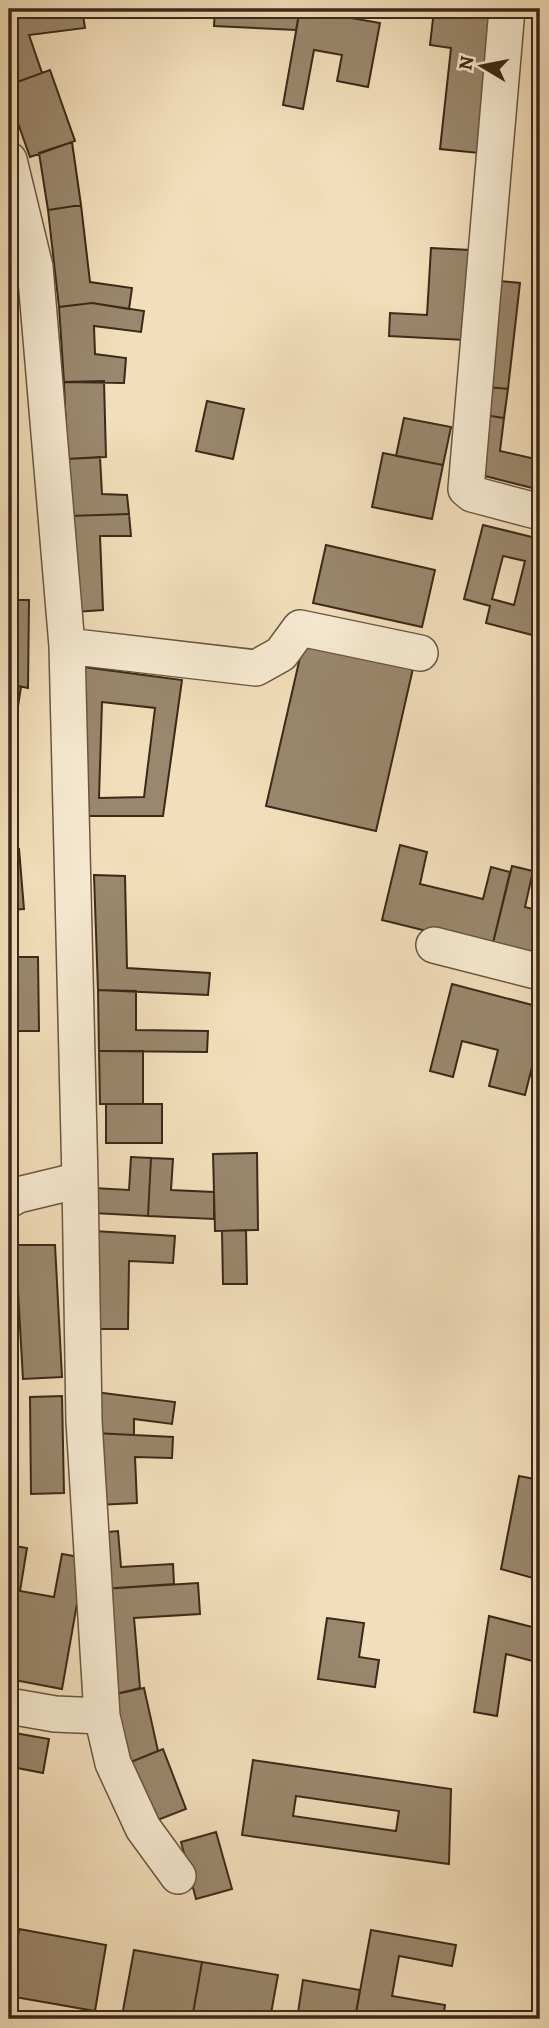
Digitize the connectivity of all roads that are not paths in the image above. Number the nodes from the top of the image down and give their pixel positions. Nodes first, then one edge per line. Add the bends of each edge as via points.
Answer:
1 (507, 9) edge
2 (9, 160) edge
3 (540, 512) edge
4 (67, 646) junction
5 (420, 653) dead end
6 (434, 945) dead end
7 (540, 971) edge
8 (80, 1180) junction
9 (9, 1200) edge
10 (9, 1706) edge
11 (102, 1716) junction
12 (178, 1876) dead end

1 - 3 street via 466,489
2 - 4 street via 36,267
4 - 5 street via 256,668 281,654 300,628
4 - 8 street
6 - 7 street
8 - 9 street
8 - 11 street via 84,1421
10 - 11 street
11 - 12 street via 113,1763 143,1828

